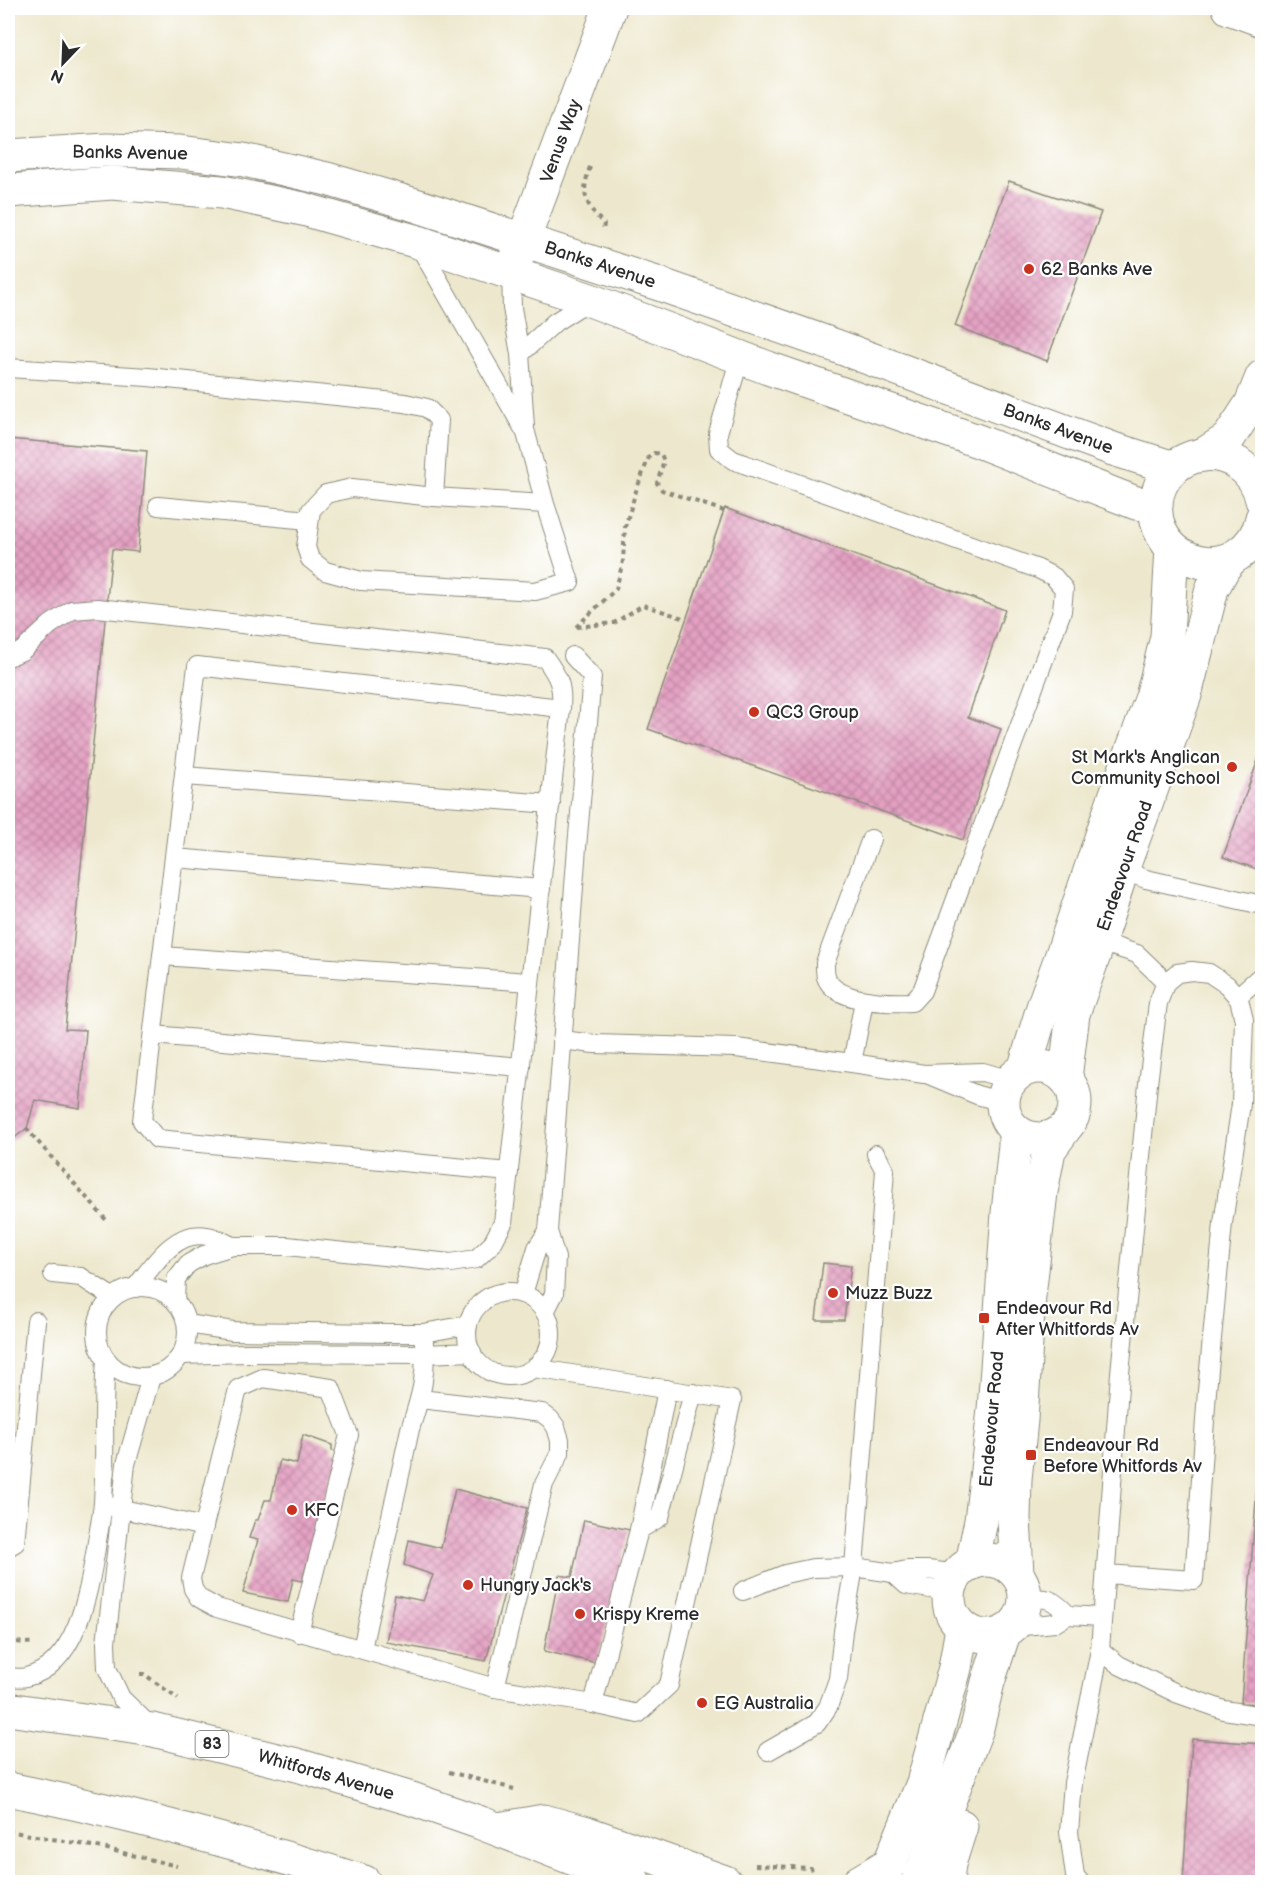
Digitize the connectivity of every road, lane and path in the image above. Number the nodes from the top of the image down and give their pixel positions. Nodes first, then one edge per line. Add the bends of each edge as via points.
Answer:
1 (610, 8) edge
2 (1229, 8) edge
3 (1263, 20) edge
4 (8, 156) edge
5 (593, 159) dead end
6 (8, 191) edge
7 (602, 237) dead end
8 (523, 241) junction
9 (417, 242) junction
10 (512, 273) junction
11 (590, 300) junction
12 (520, 354) junction
13 (740, 357) junction
14 (8, 368) edge
15 (1263, 377) edge
16 (526, 433) junction
17 (1203, 455) junction
18 (1174, 468) junction
19 (1263, 485) edge
20 (434, 497) junction
21 (1262, 499) edge
22 (545, 504) junction
23 (1156, 505) junction
24 (158, 506) dead end
25 (724, 511) dead end
26 (1263, 518) edge
27 (309, 520) junction
28 (1172, 548) junction
29 (1232, 558) junction
30 (686, 619) dead end
31 (573, 656) dead end
32 (8, 657) edge
33 (561, 708) junction
34 (184, 776) junction
35 (550, 804) junction
36 (871, 840) dead end
37 (174, 858) junction
38 (1122, 870) junction
39 (541, 889) junction
40 (1263, 905) edge
41 (1084, 936) junction
42 (162, 956) junction
43 (1263, 975) edge
44 (530, 982) junction
45 (1166, 982) junction
46 (1237, 997) junction
47 (864, 1001) junction
48 (153, 1035) junction
49 (562, 1040) junction
50 (852, 1063) junction
51 (521, 1067) junction
52 (1065, 1078) junction
53 (1013, 1095) junction
54 (26, 1128) dead end
55 (1065, 1128) junction
56 (876, 1154) dead end
57 (509, 1172) junction
58 (108, 1221) dead end
59 (548, 1232) junction
60 (233, 1246) junction
61 (53, 1274) dead end
62 (135, 1288) junction
63 (523, 1294) junction
64 (112, 1298) junction
65 (175, 1301) junction
66 (545, 1312) junction
67 (36, 1321) dead end
68 (187, 1324) junction
69 (468, 1325) junction
70 (423, 1333) junction
71 (472, 1352) junction
72 (425, 1354) junction
73 (182, 1355) junction
74 (105, 1360) junction
75 (539, 1362) junction
76 (151, 1377) junction
77 (668, 1389) junction
78 (693, 1393) junction
79 (420, 1399) junction
80 (111, 1506) junction
81 (204, 1527) junction
82 (639, 1530) junction
83 (8, 1547) edge
84 (854, 1567) junction
85 (1106, 1574) junction
86 (960, 1576) junction
87 (743, 1590) dead end
88 (1015, 1608) junction
89 (1068, 1615) junction
90 (1102, 1617) junction
91 (962, 1628) junction
92 (299, 1633) junction
93 (362, 1649) junction
94 (1100, 1650) junction
95 (8, 1677) edge
96 (988, 1682) junction
97 (495, 1688) junction
98 (593, 1704) junction
99 (8, 1708) edge
100 (1263, 1716) edge
101 (153, 1730) junction
102 (768, 1751) dead end
103 (8, 1789) edge
104 (498, 1830) junction
105 (8, 1831) edge
106 (183, 1868) dead end
107 (811, 1869) dead end
108 (887, 1873) edge
109 (364, 1882) edge
110 (634, 1882) edge
111 (725, 1882) edge
112 (815, 1882) edge
113 (859, 1882) edge
114 (918, 1882) edge
115 (947, 1882) edge
116 (1080, 1882) edge

1 - 8 street, Venus Way
2 - 3 street
4 - 8 street, Banks Avenue via 107,150 180,152 244,160 327,179
5 - 7 path via 585,181 585,195 591,211 604,224
6 - 9 street, Banks Avenue via 112,183 222,192 303,209
8 - 10 street, Venus Way
8 - 18 street, Banks Avenue via 656,283
9 - 10 street, Banks Avenue
9 - 16 lane
10 - 11 street, Banks Avenue
10 - 12 lane via 512,308
11 - 12 lane via 555,322
11 - 13 street, Banks Avenue
12 - 16 lane
13 - 23 street, Banks Avenue via 978,441 1137,503
13 - 47 lane via 718,433 719,449 733,459 1038,569 1054,577 1064,589 1062,611 922,991 912,1002
14 - 20 lane via 148,377 427,408 440,420
15 - 17 street via 1228,439
16 - 22 lane
17 - 18 street
17 - 21 street via 1224,457 1243,466 1255,480
18 - 23 street via 1163,481
19 - 21 street
20 - 22 lane
20 - 27 lane via 352,488 326,494 311,510
22 - 27 lane via 570,582 535,591 361,580 325,571 310,560 306,548
23 - 28 street via 1161,534
24 - 27 lane
25 - 30 path via 662,490 657,483 664,460 661,454 654,453 649,457 625,527 624,561 616,589 576,627 614,623 643,605
26 - 29 street, Endeavour Road via 1253,541
28 - 29 street via 1205,563
28 - 41 street, Endeavour Road via 1167,637 1152,697 1112,805
29 - 38 street, Endeavour Road via 1212,589 1185,695
31 - 49 lane via 592,677
32 - 33 lane via 22,651 72,610 98,608 545,658 558,676
33 - 34 lane via 197,666
33 - 35 lane
34 - 35 lane
34 - 37 lane
35 - 39 lane
36 - 47 lane via 825,963 826,978 838,991
37 - 39 lane
37 - 42 lane
38 - 40 lane
38 - 41 street, Endeavour Road
39 - 44 lane
41 - 45 lane via 1137,954
41 - 52 street, Endeavour Road
41 - 53 street, Endeavour Road via 1044,1004
42 - 44 lane
42 - 48 lane
43 - 46 lane
44 - 51 lane
45 - 46 lane via 1178,973 1209,973
45 - 85 lane via 1158,1003 1148,1084 1120,1373
46 - 85 lane via 1244,1020 1241,1104 1223,1223 1194,1580
47 - 50 lane
48 - 51 lane
48 - 57 lane via 142,1121 157,1139
49 - 50 lane via 736,1048
49 - 59 lane
50 - 53 lane via 924,1074 977,1095
51 - 57 lane
52 - 53 street via 1055,1070 1030,1068
52 - 55 street via 1075,1103
53 - 55 street via 1027,1137 1054,1136
53 - 86 street, Endeavour Road via 1015,1145 981,1521
54 - 58 path
55 - 88 street, Endeavour Road via 1049,1150 1029,1296 1015,1479
56 - 84 lane via 885,1171
57 - 60 lane via 503,1223 492,1244 476,1259 451,1263 287,1246
59 - 63 lane via 537,1248
59 - 66 lane via 556,1258 554,1294
60 - 62 lane via 208,1236 179,1240 163,1253
60 - 65 lane via 188,1264 176,1279
61 - 64 lane via 81,1277
62 - 64 lane
62 - 65 lane via 157,1289
63 - 66 lane
63 - 69 lane via 500,1293 489,1297 472,1314
64 - 74 lane via 96,1327 96,1339
65 - 68 lane
66 - 75 lane via 551,1334
67 - 83 lane via 15,1543
68 - 70 lane via 233,1331
68 - 73 lane
69 - 70 lane
69 - 71 lane
70 - 72 lane
71 - 72 lane
71 - 75 lane via 488,1370 511,1376
72 - 73 lane
72 - 79 lane
73 - 76 lane via 163,1373
74 - 76 lane via 125,1375
74 - 80 lane via 105,1444
75 - 77 lane via 558,1367 561,1372
76 - 80 lane
77 - 78 lane
77 - 82 lane
78 - 82 lane via 660,1517
78 - 98 lane via 732,1400 669,1685 638,1714
79 - 93 lane
79 - 97 lane via 542,1413 556,1427 560,1440 560,1452 544,1484
80 - 81 lane
80 - 95 lane via 86,1600 66,1647 39,1673 24,1678
80 - 101 lane via 107,1668 121,1698
81 - 92 lane via 192,1578 199,1598 216,1608
81 - 92 lane via 238,1389 263,1378 331,1388 349,1435
82 - 98 lane
84 - 86 lane via 893,1573 906,1585
84 - 87 lane via 813,1568
84 - 102 lane via 838,1679 828,1707 817,1723
85 - 90 lane
86 - 88 street via 984,1560 1007,1566
86 - 91 street via 950,1605
88 - 89 lane via 1054,1623
88 - 89 lane via 1040,1597 1056,1602
88 - 91 street via 994,1636 972,1634
88 - 96 street, Endeavour Road
89 - 90 lane
90 - 94 lane
91 - 108 street via 923,1783
92 - 93 lane
93 - 97 lane
94 - 100 lane via 1119,1665 1176,1693 1224,1710
94 - 116 lane via 1073,1783 1069,1832 1075,1876
96 - 114 street, Endeavour Road via 977,1728
96 - 115 street via 998,1700
97 - 98 lane
99 - 101 street, Whitfords Avenue / 83
101 - 104 street, Whitfords Avenue / 83 via 297,1765 412,1799
103 - 109 street via 170,1826
104 - 110 street, Whitfords Avenue / 83
104 - 111 street via 544,1821
105 - 106 path via 103,1848
107 - 112 path
108 - 113 street

